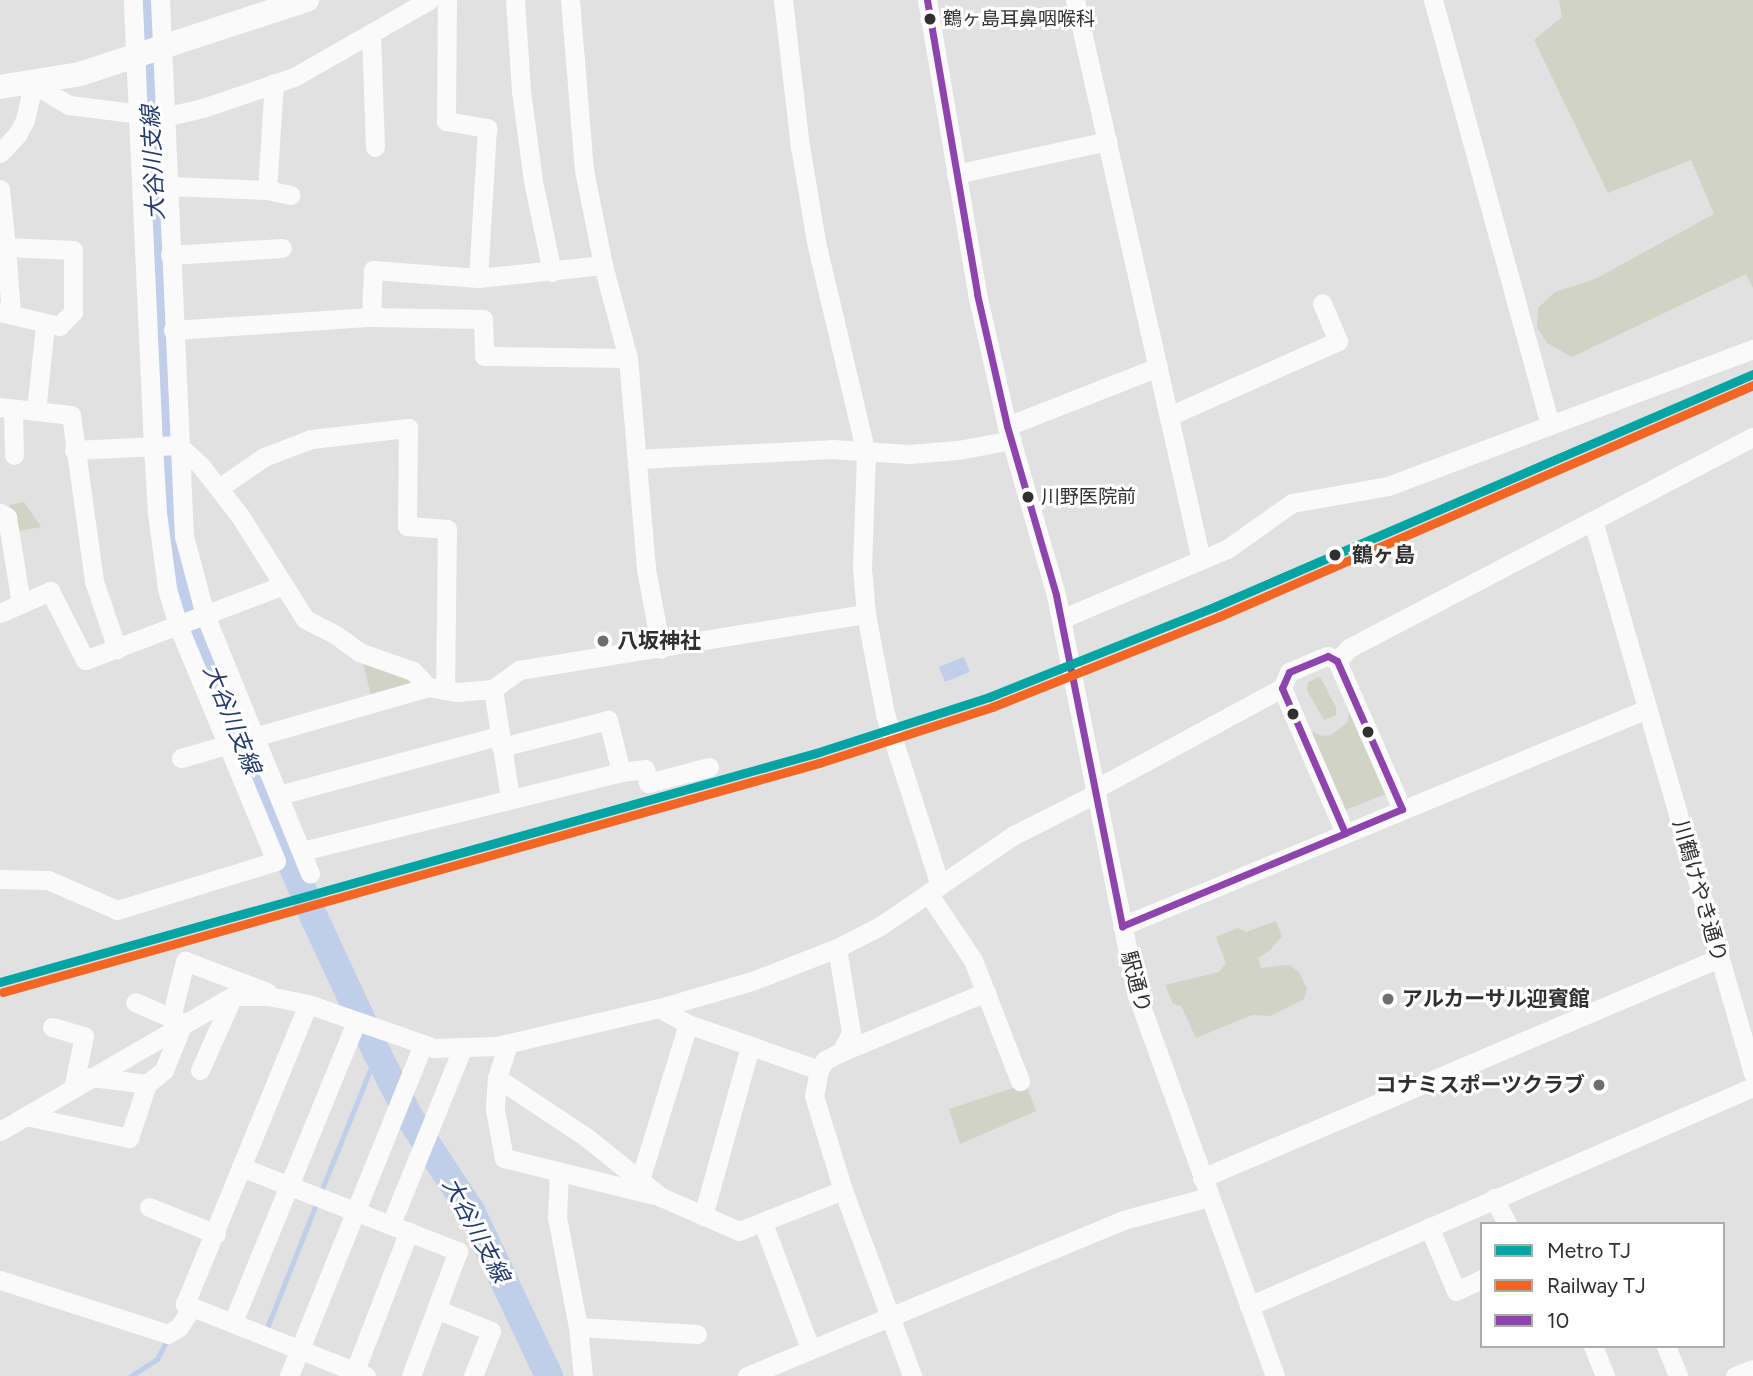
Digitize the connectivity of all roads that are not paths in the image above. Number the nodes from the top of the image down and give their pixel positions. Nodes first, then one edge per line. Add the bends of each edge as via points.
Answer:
1 (133, 0) edge
2 (160, 0) edge
3 (307, 0) edge
4 (429, 0) edge
5 (447, 0) edge
6 (515, 0) edge
7 (570, 0) edge
8 (783, 0) edge
9 (927, 0) edge
10 (1075, 0) edge
11 (1433, 0) edge
12 (371, 33) junction
13 (162, 49) junction
14 (136, 58) junction
15 (274, 83) junction
16 (33, 84) junction
17 (0, 87) edge
18 (138, 113) junction
19 (164, 117) junction
20 (1107, 141) junction
21 (375, 147) dead end
22 (0, 153) edge
23 (956, 174) junction
24 (167, 186) junction
25 (0, 189) edge
26 (267, 190) junction
27 (290, 195) dead end
28 (6, 247) junction
29 (282, 248) dead end
30 (170, 256) junction
31 (603, 265) junction
32 (552, 272) junction
33 (478, 278) junction
34 (1322, 303) dead end
35 (6, 313) edge
36 (371, 317) junction
37 (45, 325) junction
38 (173, 330) junction
39 (1753, 349) edge
40 (628, 358) junction
41 (1158, 367) junction
42 (7, 408) edge
43 (36, 411) junction
44 (1170, 416) junction
45 (1550, 425) junction
46 (1009, 433) junction
47 (1753, 437) edge
48 (178, 444) junction
49 (153, 446) junction
50 (74, 450) junction
51 (866, 453) junction
52 (14, 455) dead end
53 (637, 459) junction
54 (219, 488) junction
55 (0, 513) edge
56 (1592, 521) junction
57 (1201, 560) junction
58 (283, 585) junction
59 (21, 603) junction
60 (0, 613) edge
61 (866, 614) junction
62 (205, 615) junction
63 (1061, 619) junction
64 (178, 625) junction
65 (117, 649) junction
66 (661, 649) junction
67 (1336, 661) junction
68 (1282, 688) junction
69 (436, 689) junction
70 (493, 689) junction
71 (1647, 709) junction
72 (241, 740) junction
73 (499, 741) junction
74 (181, 758) dead end
75 (709, 767) dead end
76 (621, 772) junction
77 (1095, 791) junction
78 (279, 795) junction
79 (510, 798) junction
80 (1402, 810) junction
81 (1345, 833) junction
82 (302, 851) junction
83 (310, 874) dead end
84 (0, 879) edge
85 (934, 889) junction
86 (1122, 926) junction
87 (837, 948) junction
88 (1719, 958) junction
89 (986, 992) junction
90 (233, 996) junction
91 (287, 1000) junction
92 (135, 1002) dead end
93 (308, 1004) junction
94 (659, 1008) junction
95 (177, 1020) junction
96 (356, 1022) junction
97 (688, 1024) junction
98 (52, 1027) dead end
99 (423, 1044) junction
100 (508, 1044) junction
101 (750, 1046) junction
102 (463, 1047) junction
103 (841, 1052) junction
104 (200, 1070) dead end
105 (819, 1070) junction
106 (1753, 1073) edge
107 (91, 1077) junction
108 (497, 1078) junction
109 (1020, 1081) dead end
110 (148, 1084) junction
111 (1753, 1087) edge
112 (73, 1088) junction
113 (26, 1116) junction
114 (0, 1131) edge
115 (241, 1167) junction
116 (559, 1172) junction
117 (1202, 1178) junction
118 (640, 1180) junction
119 (289, 1186) junction
120 (843, 1190) junction
121 (661, 1197) junction
122 (1209, 1197) junction
123 (1493, 1199) junction
124 (149, 1207) dead end
125 (355, 1211) junction
126 (703, 1216) junction
127 (1506, 1222) edge
128 (763, 1223) junction
129 (400, 1227) junction
130 (1429, 1227) junction
131 (216, 1234) junction
132 (0, 1280) edge
133 (1480, 1280) edge
134 (1249, 1306) junction
135 (192, 1307) junction
136 (436, 1309) junction
137 (889, 1315) junction
138 (233, 1322) junction
139 (579, 1327) junction
140 (697, 1334) dead end
141 (810, 1348) junction
142 (1594, 1348) edge
143 (1667, 1348) edge
144 (300, 1349) junction
145 (1753, 1369) edge
146 (358, 1375) edge
147 (289, 1376) edge
148 (411, 1376) edge
149 (473, 1376) edge
150 (583, 1376) edge
151 (747, 1376) edge
152 (912, 1376) edge
153 (1275, 1376) edge
154 (1605, 1376) edge
155 (1678, 1376) edge
156 (1735, 1376) edge

1 - 14 street
2 - 13 street
3 - 13 main road
4 - 12 street
5 - 33 street via 446,121 487,128
6 - 32 street via 533,181
7 - 31 street via 578,121
8 - 51 street via 816,242
9 - 23 street, 駅通り
10 - 20 street
11 - 45 street
12 - 15 street via 294,77
12 - 21 street
13 - 14 main road
13 - 19 street
14 - 16 main road
14 - 18 street
15 - 19 street
15 - 26 street
16 - 17 main road
16 - 18 street via 69,105
16 - 22 street via 25,120
18 - 19 street
18 - 49 street
19 - 24 street
20 - 23 street
20 - 41 street
23 - 46 street, 駅通り
24 - 26 street
24 - 30 street
25 - 28 street
26 - 27 street
28 - 35 street
28 - 37 street via 74,250 73,312 59,326
29 - 30 street
30 - 38 street
31 - 32 street
31 - 40 street
32 - 33 street
33 - 36 street via 373,270
34 - 44 street via 1338,341
35 - 37 street
36 - 38 street
36 - 40 street via 483,319 484,356
37 - 43 street
38 - 48 street
39 - 45 street
40 - 53 street
41 - 44 street
41 - 46 street
42 - 43 street
42 - 52 street
43 - 50 street via 71,415
44 - 57 street
45 - 57 street via 1388,486 1292,503 1227,549
46 - 51 street via 958,450
46 - 63 street, 駅通り
47 - 56 street
48 - 49 street
48 - 54 street
48 - 62 street via 184,536
49 - 50 street
49 - 64 street via 167,588
50 - 65 street via 94,581
51 - 53 street via 832,449
51 - 61 street via 862,568
53 - 66 street via 646,569
54 - 58 street
54 - 69 street via 264,457 311,439 408,428 407,526 447,529
55 - 59 street via 6,517
56 - 67 street via 1349,648
56 - 71 street, 川鶴けやき通り
57 - 63 street
58 - 62 street
58 - 69 street via 305,619 359,652 413,671
59 - 60 street
59 - 65 street via 50,591 85,660
61 - 66 street
61 - 85 street via 885,714
62 - 64 street
62 - 72 street
63 - 77 street, 駅通り
64 - 65 street
64 - 72 street
66 - 70 street via 519,670
67 - 68 street via 1325,657 1289,672
67 - 80 street
68 - 77 street
68 - 81 street
69 - 70 street
69 - 72 street
70 - 73 street
71 - 80 street
71 - 88 street, 川鶴けやき通り
72 - 74 street
72 - 78 street
72 - 84 street via 276,861 117,910 48,880
73 - 76 street via 608,720
73 - 78 street
73 - 79 street
75 - 76 street via 648,783 645,769
76 - 79 street
77 - 85 street via 1032,824
77 - 86 street, 駅通り
78 - 82 street
79 - 82 street
80 - 81 street
81 - 86 street
82 - 83 street
85 - 87 street via 880,926
85 - 89 street
86 - 117 street, 駅通り via 1137,995
87 - 94 street via 752,981
87 - 103 street via 850,1032
88 - 106 street, 川鶴けやき通り
88 - 117 street
89 - 103 street
89 - 109 street
90 - 91 street
90 - 95 street
90 - 104 street
91 - 93 street
91 - 95 street via 186,961
92 - 95 street
93 - 96 street
93 - 115 street
94 - 97 street
94 - 100 street
95 - 107 street
95 - 110 street via 164,1070
96 - 99 street
96 - 119 street
97 - 101 street
97 - 118 street
98 - 112 street via 84,1036
99 - 102 street
99 - 125 street
100 - 102 street
100 - 108 street
101 - 105 street
101 - 126 street
102 - 129 street via 420,1152
103 - 105 street via 825,1060
105 - 120 street via 814,1096
107 - 110 street
107 - 112 street
108 - 116 street via 495,1110 505,1158
108 - 118 street via 586,1137
110 - 113 street via 128,1138
111 - 123 street
112 - 113 street
113 - 114 street
115 - 119 street
115 - 131 street
116 - 121 street
116 - 139 street via 556,1217
117 - 122 street, 駅通り
118 - 121 street
119 - 125 street
119 - 138 street
120 - 128 street
120 - 137 street
121 - 126 street
122 - 134 street, 駅通り
122 - 137 street via 1123,1220
123 - 127 street
123 - 130 street
124 - 131 street
125 - 129 street
125 - 144 street
126 - 128 street via 739,1231
128 - 141 street
129 - 136 street via 457,1251
129 - 146 street
130 - 133 street via 1456,1291
130 - 134 street
131 - 135 street via 186,1304
132 - 135 street via 169,1334
134 - 153 street, 駅通り
135 - 138 street
136 - 148 street
136 - 149 street via 491,1331
137 - 141 street
137 - 152 street
138 - 144 street
139 - 140 street
139 - 150 street
141 - 151 street
142 - 154 street
143 - 155 street
144 - 146 street
144 - 147 street
145 - 156 street

